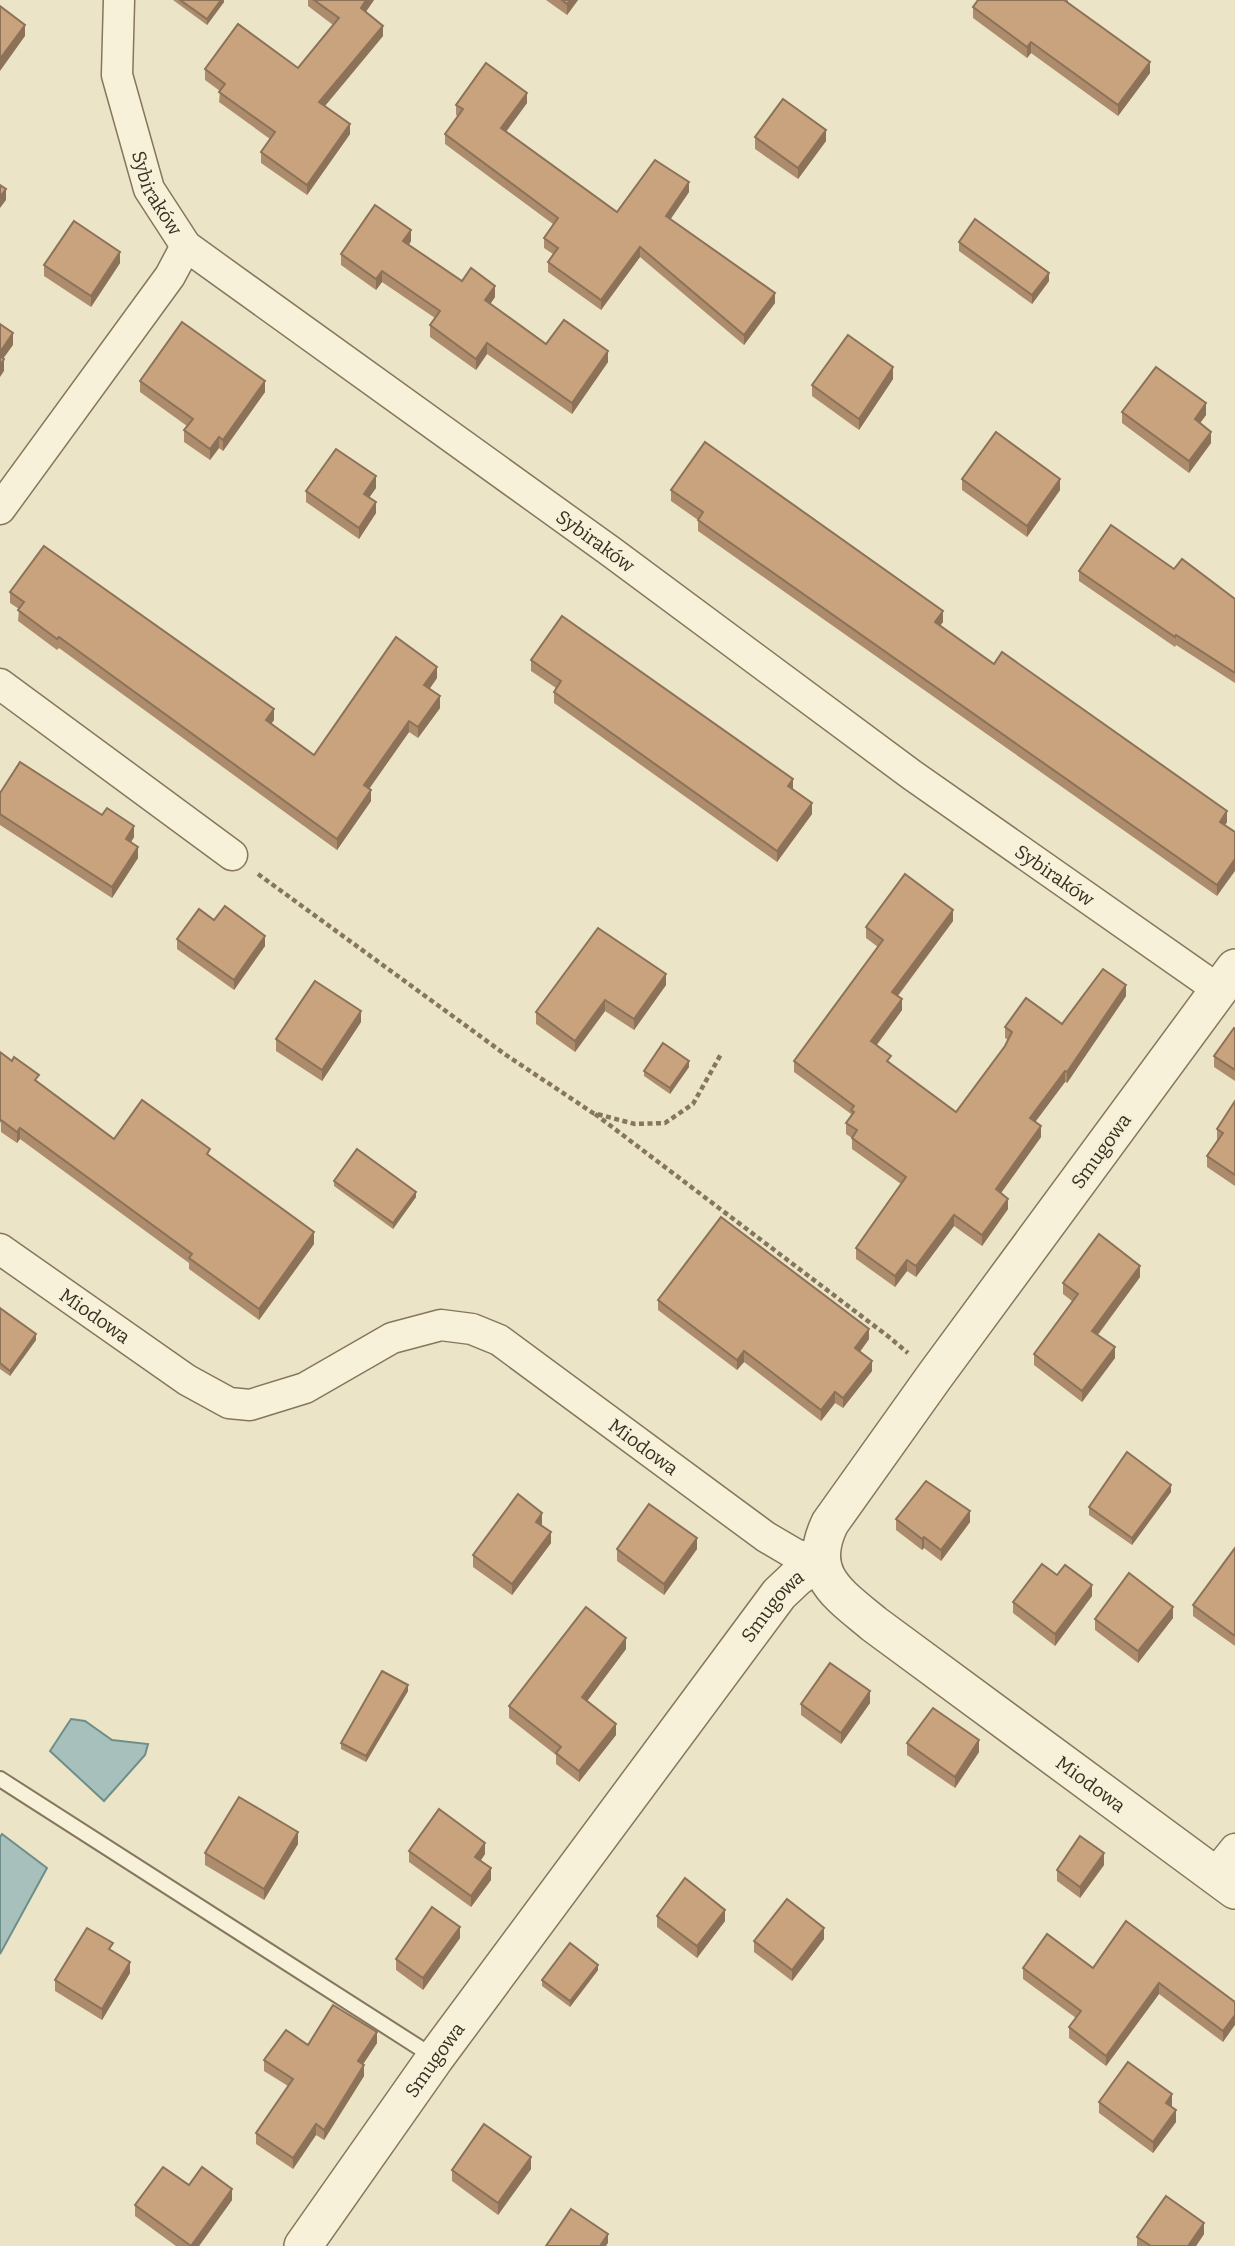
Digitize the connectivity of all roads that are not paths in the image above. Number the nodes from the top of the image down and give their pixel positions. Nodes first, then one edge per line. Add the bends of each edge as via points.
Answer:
1 (119, 0) edge
2 (186, 246) junction
3 (0, 509) edge
4 (0, 684) edge
5 (232, 855) road end
6 (1227, 979) edge
7 (0, 1249) edge
8 (820, 1562) junction
9 (0, 1779) edge
10 (1228, 1871) edge
11 (435, 2058) junction
12 (303, 2246) edge

1 - 2 street, Sybiraków via 117,75 149,189
2 - 3 street via 170,276
2 - 6 street, Sybiraków via 912,775
4 - 5 street
6 - 8 street, Smugowa via 830,1523
7 - 8 street, Miodowa via 187,1380 229,1403 250,1405 305,1388 393,1338 441,1325 472,1329 499,1340 775,1543
8 - 10 street, Miodowa via 836,1592 874,1624
8 - 11 street, Smugowa via 779,1594
9 - 11 lane
11 - 12 street, Smugowa

